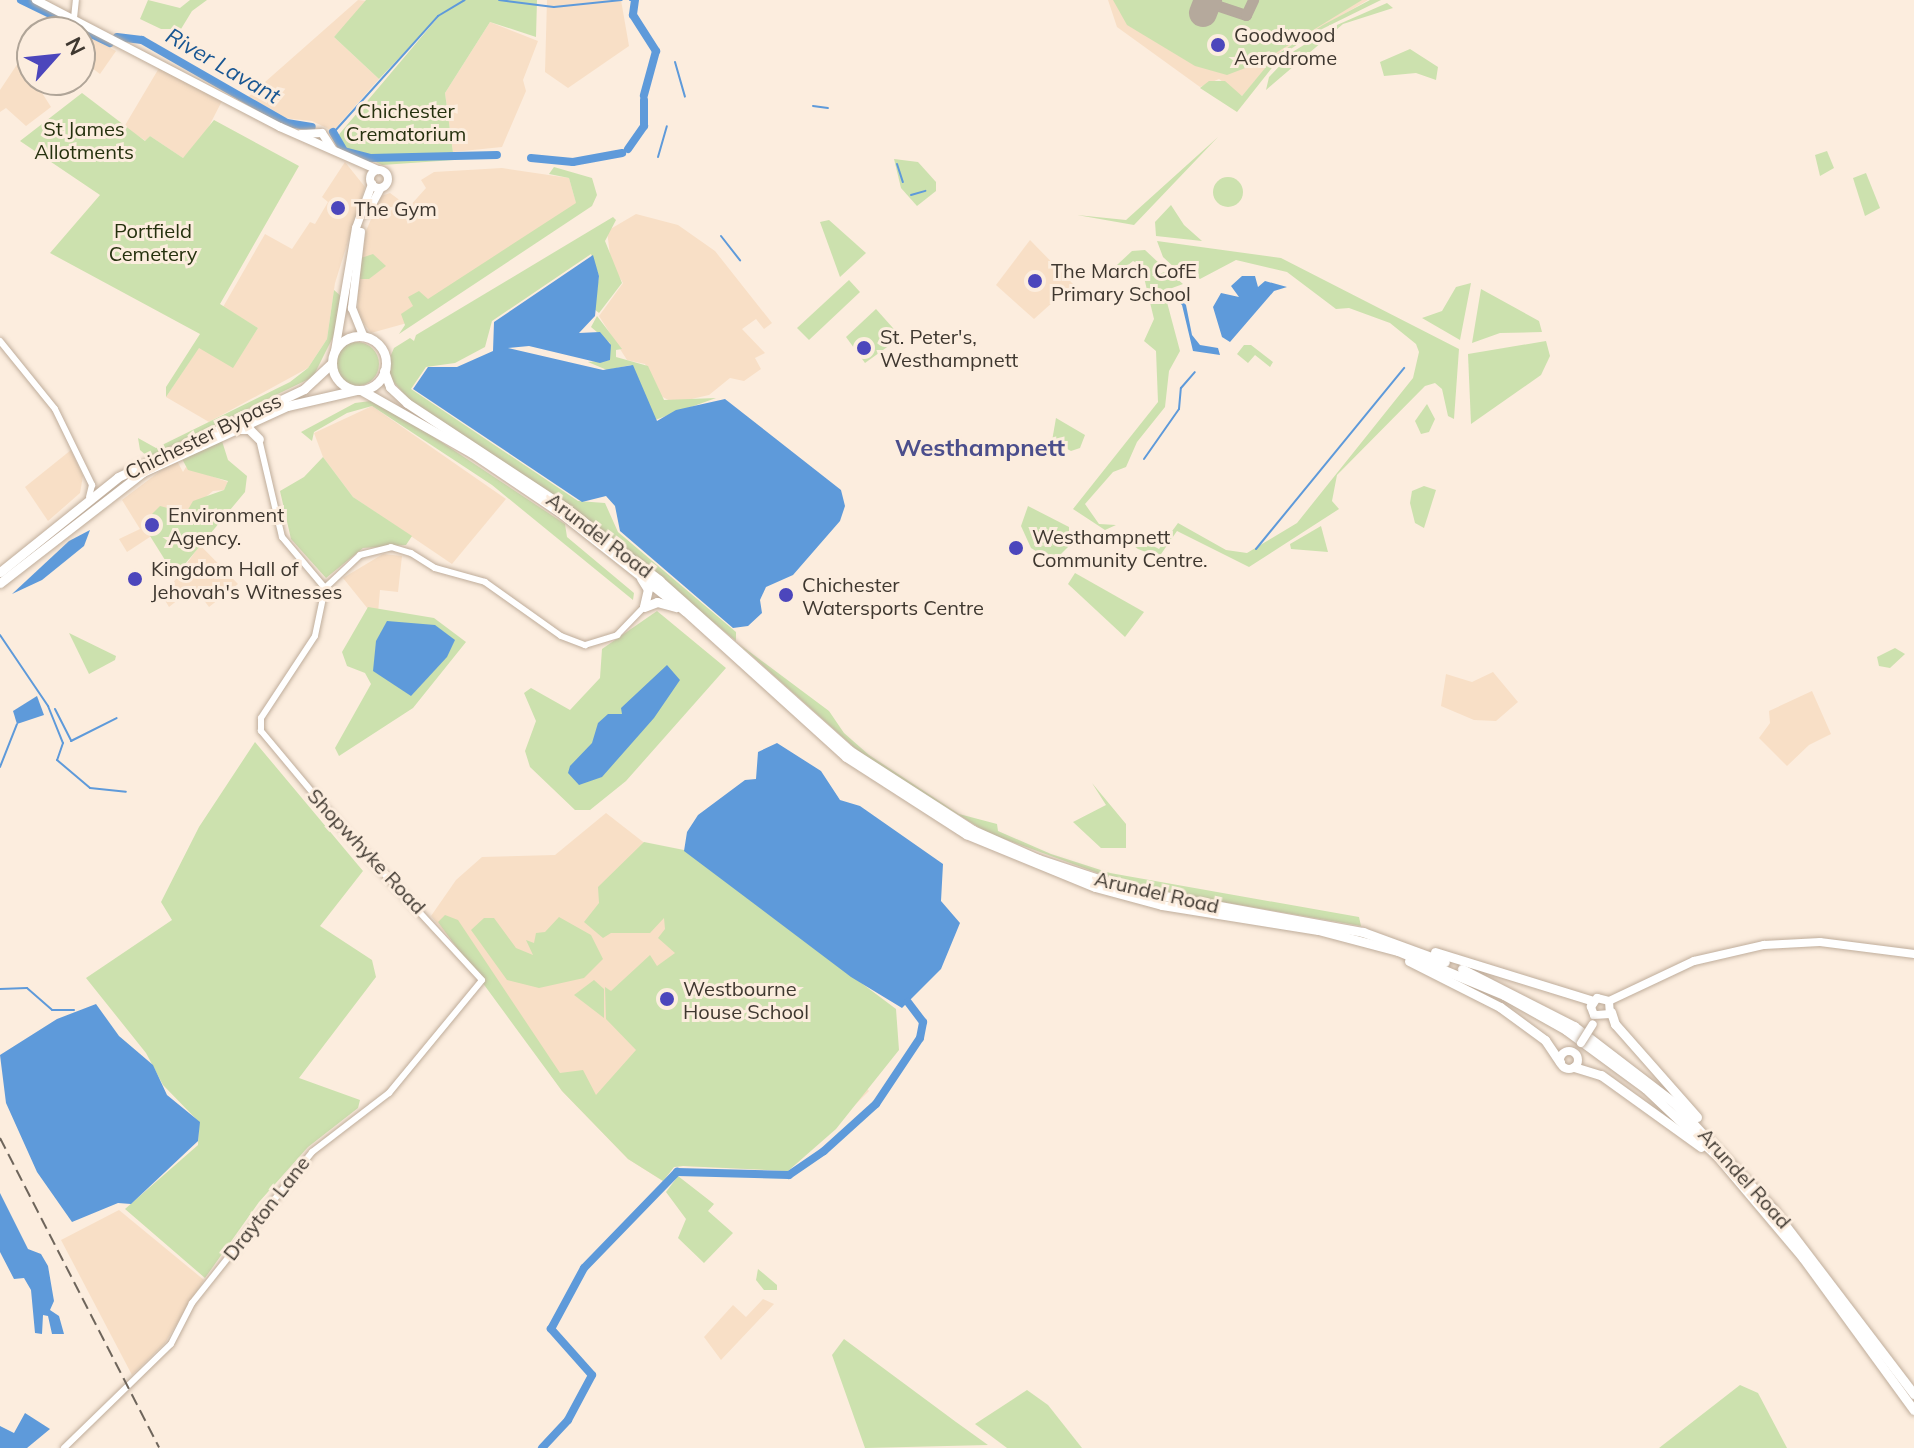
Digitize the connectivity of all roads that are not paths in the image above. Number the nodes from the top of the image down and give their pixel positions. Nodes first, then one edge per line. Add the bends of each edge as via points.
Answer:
1 (36, 0) edge
2 (70, 16) edge
3 (96, 29) edge
4 (356, 163) junction
5 (378, 170) junction
6 (374, 183) junction
7 (364, 337) junction
8 (0, 341) edge
9 (335, 351) junction
10 (332, 363) junction
11 (384, 371) junction
12 (362, 389) junction
13 (272, 413) junction
14 (228, 431) junction
15 (259, 439) junction
16 (91, 484) junction
17 (104, 486) junction
18 (89, 497) junction
19 (622, 559) junction
20 (0, 572) edge
21 (0, 583) edge
22 (325, 588) junction
23 (644, 607) junction
24 (701, 626) junction
25 (1331, 933) junction
26 (1405, 945) junction
27 (1914, 954) edge
28 (482, 980) joint
29 (1593, 1001) junction
30 (1609, 1001) junction
31 (1611, 1012) junction
32 (1595, 1021) junction
33 (1573, 1052) junction
34 (1560, 1062) junction
35 (1574, 1067) junction
36 (1746, 1183) junction
37 (1914, 1394) edge
38 (1914, 1410) edge
39 (64, 1448) edge

1 - 2 main road
3 - 4 main road
4 - 5 main road
4 - 6 main road
5 - 6 main road
5 - 6 main road via 389,179
6 - 7 main road via 354,288 353,315
6 - 9 main road via 356,228
7 - 9 highway via 347,339
7 - 11 highway via 383,351
8 - 16 main road via 45,392
9 - 10 highway
10 - 12 highway via 338,380
10 - 17 highway, Chichester Bypass via 304,389 186,441
11 - 12 highway
11 - 26 highway, Arundel Road via 390,387 407,403 555,500 659,580 849,750 973,830 1038,859 1132,890 1305,919
12 - 13 highway, Chichester Bypass
12 - 19 highway, Arundel Road via 382,392
13 - 14 highway, Chichester Bypass
13 - 15 highway via 260,422
14 - 15 highway via 249,429
14 - 21 highway, Chichester Bypass via 106,496
15 - 22 main road via 282,537
16 - 17 main road
16 - 18 main road
17 - 18 highway, Chichester Bypass
18 - 20 highway, Chichester Bypass
19 - 23 highway via 646,583
19 - 24 highway, Arundel Road
22 - 23 main road via 356,558 391,547 435,568 485,582 561,636 585,645 617,635
22 - 28 main road, Shopwhyke Road via 315,636 261,718 261,731
23 - 24 highway via 666,603
24 - 25 highway, Arundel Road via 846,757 966,834 1095,887 1162,905
25 - 34 highway via 1477,993 1538,1034
25 - 36 highway, Arundel Road via 1430,962 1555,1024 1668,1108
26 - 29 highway
26 - 36 highway, Arundel Road via 1511,990 1597,1042 1673,1102
27 - 30 main road via 1795,942 1728,951 1674,968
28 - 39 main road, Drayton Lane via 389,1093 312,1152 192,1303 171,1344
29 - 30 main road
29 - 32 main road
30 - 31 main road
31 - 32 main road
31 - 36 highway via 1615,1024
32 - 33 main road, bridge
33 - 34 main road via 1562,1053
33 - 35 main road
34 - 35 main road
35 - 36 highway via 1601,1075
36 - 37 highway, Arundel Road
36 - 38 highway, Arundel Road

